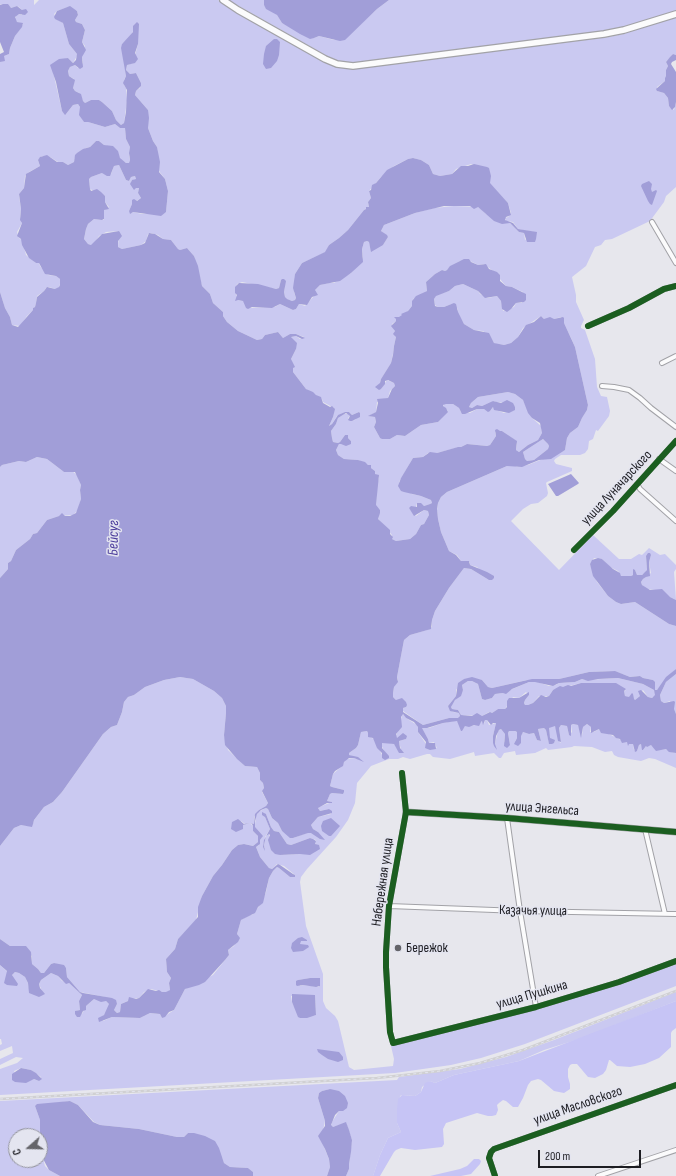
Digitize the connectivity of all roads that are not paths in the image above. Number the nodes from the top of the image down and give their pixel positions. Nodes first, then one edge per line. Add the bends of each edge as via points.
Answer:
1 (223, 0) edge
2 (676, 14) edge
3 (652, 222) dead end
4 (676, 263) edge
5 (676, 286) edge
6 (588, 326) dead end
7 (676, 356) edge
8 (662, 363) dead end
9 (602, 386) dead end
10 (676, 427) edge
11 (676, 441) edge
12 (659, 459) junction
13 (676, 471) edge
14 (637, 484) junction
15 (676, 520) edge
16 (574, 550) dead end
17 (402, 773) dead end
18 (406, 812) junction
19 (507, 818) junction
20 (645, 829) junction
21 (676, 832) edge
22 (389, 906) junction
23 (520, 911) junction
24 (665, 914) junction
25 (676, 914) edge
26 (676, 961) edge
27 (536, 1007) junction
28 (393, 1042) joint
29 (676, 1085) edge
30 (676, 1150) edge
31 (495, 1176) edge
32 (598, 1176) edge

1 - 2 main road via 325,59 337,64 354,66 604,34
3 - 4 street
5 - 6 street via 664,289
7 - 8 street
9 - 10 street via 629,390
11 - 12 street, улица Луначарского
12 - 13 street
12 - 14 street, улица Луначарского
14 - 15 street
14 - 16 street, улица Луначарского
17 - 18 street, Набережная улица
18 - 19 street, улица Энгельса
18 - 22 street, Набережная улица
19 - 20 street, улица Энгельса
19 - 23 street
20 - 21 street, улица Энгельса
20 - 24 street
22 - 23 street, Казачья улица
22 - 28 street, Набережная улица via 386,967 390,1032
23 - 24 street, Казачья улица
23 - 27 street
24 - 25 street, Казачья улица
26 - 27 street, улица Пушкина via 619,982
27 - 28 street, улица Пушкина
29 - 31 street, улица Масловского via 497,1147 490,1153 489,1161
30 - 32 street

